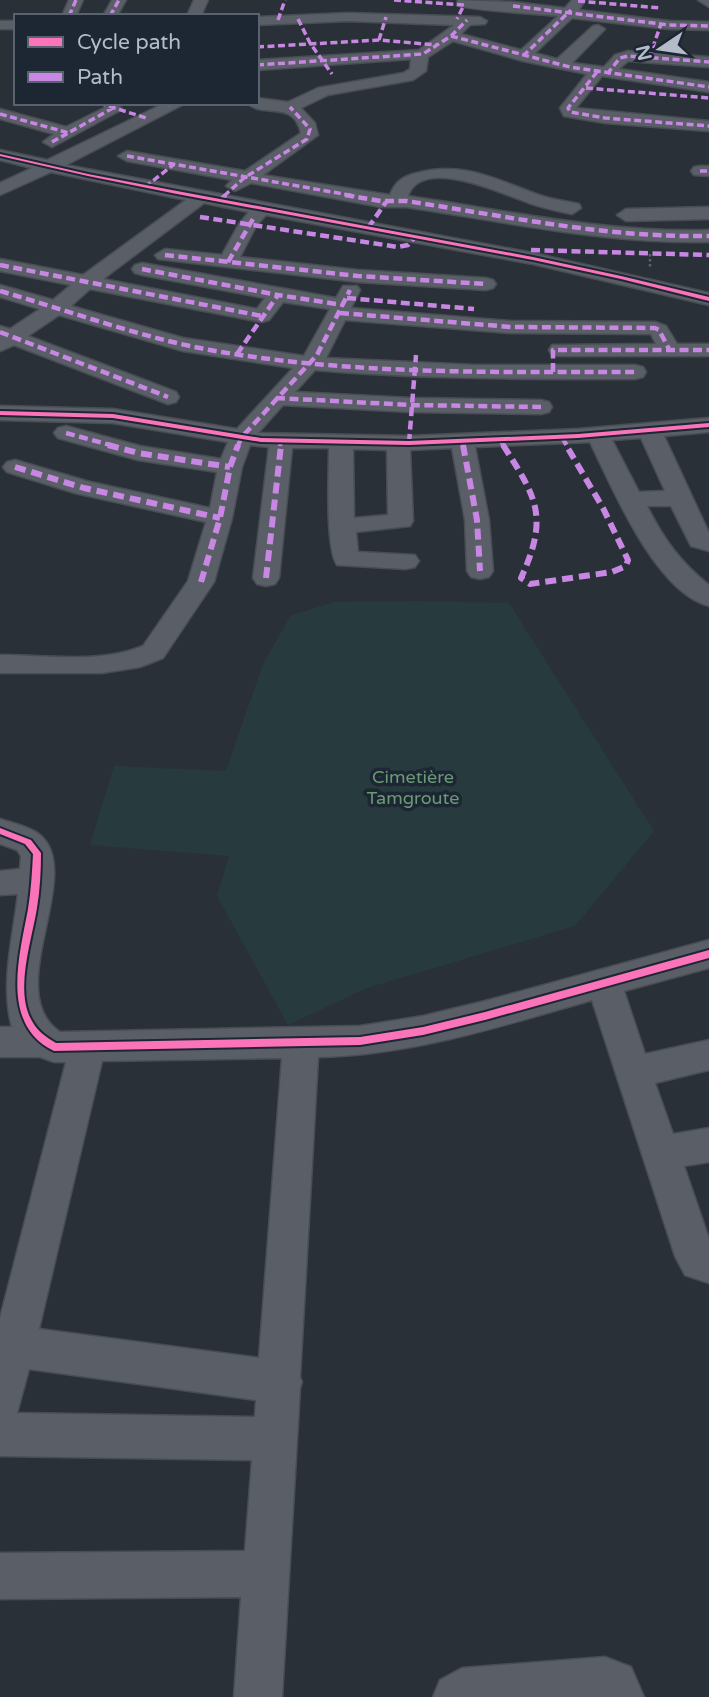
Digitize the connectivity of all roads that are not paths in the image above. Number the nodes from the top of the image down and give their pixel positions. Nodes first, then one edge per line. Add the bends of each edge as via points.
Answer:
1 (285, 0) edge
2 (394, 0) edge
3 (421, 1) edge
4 (517, 3) edge
5 (658, 4) edge
6 (575, 5) edge
7 (463, 11) edge
8 (386, 17) junction
9 (298, 19) junction
10 (278, 20) junction
11 (499, 20) dead end
12 (259, 21) edge
13 (661, 24) junction
14 (678, 26) junction
15 (709, 26) edge
16 (598, 29) dead end
17 (379, 40) junction
18 (470, 41) junction
19 (310, 43) junction
20 (259, 47) edge
21 (433, 49) junction
22 (523, 56) junction
23 (649, 58) junction
24 (321, 60) junction
25 (702, 61) edge
26 (259, 65) edge
27 (560, 65) junction
28 (602, 73) junction
29 (332, 74) junction
30 (302, 78) dead end
31 (709, 86) edge
32 (586, 88) junction
33 (709, 98) edge
34 (259, 103) edge
35 (169, 105) edge
36 (106, 106) edge
37 (290, 107) junction
38 (0, 114) edge
39 (146, 118) junction
40 (709, 126) edge
41 (69, 133) junction
42 (52, 142) dead end
43 (0, 155) edge
44 (127, 156) dead end
45 (173, 164) junction
46 (47, 167) junction
47 (244, 178) junction
48 (145, 187) junction
49 (0, 190) edge
50 (392, 201) junction
51 (206, 205) junction
52 (562, 206) junction
53 (262, 208) junction
54 (705, 214) edge
55 (547, 222) junction
56 (248, 224) junction
57 (368, 228) junction
58 (608, 232) junction
59 (709, 235) edge
60 (416, 236) junction
61 (494, 249) junction
62 (608, 252) junction
63 (516, 253) junction
64 (165, 255) dead end
65 (709, 255) edge
66 (228, 261) junction
67 (253, 264) junction
68 (0, 265) edge
69 (142, 269) dead end
70 (592, 270) junction
71 (86, 282) junction
72 (486, 284) junction
73 (651, 284) junction
74 (247, 287) junction
75 (0, 291) edge
76 (278, 295) junction
77 (345, 302) junction
78 (709, 304) edge
79 (57, 307) junction
80 (262, 316) junction
81 (470, 317) junction
82 (658, 329) junction
83 (3, 338) edge
84 (709, 350) edge
85 (670, 351) junction
86 (237, 354) junction
87 (415, 362) junction
88 (311, 364) junction
89 (554, 372) junction
90 (635, 372) dead end
91 (168, 397) dead end
92 (276, 398) junction
93 (411, 405) junction
94 (541, 407) dead end
95 (0, 414) edge
96 (709, 425) edge
97 (650, 431) junction
98 (66, 433) dead end
99 (598, 435) junction
100 (241, 438) junction
101 (281, 440) junction
102 (341, 442) junction
103 (404, 443) junction
104 (463, 443) junction
105 (15, 467) dead end
106 (230, 467) junction
107 (680, 498) junction
108 (633, 499) junction
109 (220, 518) junction
110 (343, 525) junction
111 (709, 543) edge
112 (406, 561) dead end
113 (480, 571) dead end
114 (266, 578) dead end
115 (709, 598) edge
116 (0, 664) edge
117 (0, 831) edge
118 (35, 880) junction
119 (0, 883) edge
120 (709, 954) edge
121 (604, 983) junction
122 (0, 1042) edge
123 (42, 1042) junction
124 (302, 1043) junction
125 (88, 1047) junction
126 (709, 1055) edge
127 (634, 1072) junction
128 (709, 1145) edge
129 (661, 1153) junction
130 (709, 1264) edge
131 (13, 1346) junction
132 (281, 1382) junction
133 (0, 1401) edge
134 (0, 1434) edge
135 (277, 1440) junction
136 (267, 1574) junction
137 (0, 1576) edge
138 (258, 1697) edge
139 (457, 1697) edge
140 (620, 1697) edge

1 - 10 street
2 - 3 street
3 - 7 street
4 - 6 street
4 - 7 street
4 - 11 street
5 - 6 street
5 - 14 street
6 - 13 street
6 - 22 street
7 - 8 street
7 - 18 street via 495,23
7 - 21 street
8 - 9 street
8 - 17 street
9 - 10 street
9 - 19 street
10 - 12 street
13 - 14 street
13 - 23 street
14 - 15 street
14 - 25 street
16 - 27 street
17 - 19 street
17 - 21 street
18 - 21 street
18 - 22 street
19 - 20 street
19 - 24 street
21 - 24 street
21 - 29 street
21 - 37 street via 418,72 407,77 324,91
22 - 27 street
23 - 25 street
23 - 28 street via 621,58
24 - 26 street
24 - 29 street
27 - 28 street
28 - 31 street
28 - 32 street
29 - 30 street
32 - 33 street
32 - 40 street via 568,108 570,112
34 - 37 street
35 - 39 street
36 - 39 street
36 - 41 street
37 - 47 street via 307,122 310,135
38 - 41 street
39 - 46 street
41 - 42 street
43 - 46 street
44 - 45 street
45 - 47 street
45 - 48 street
46 - 48 street
46 - 49 street
47 - 50 street
47 - 51 street
48 - 51 street
50 - 52 street via 410,181 454,172
50 - 55 street
50 - 57 street
51 - 53 street
51 - 56 street
51 - 71 street
52 - 54 street via 619,215
52 - 55 street
53 - 56 street
53 - 57 street
54 - 59 street
55 - 58 street
56 - 60 street via 398,247 408,245
56 - 66 street
57 - 60 street
58 - 59 street
58 - 62 street
60 - 61 street
61 - 62 street
61 - 63 street
62 - 65 street
62 - 70 street
63 - 70 street
63 - 72 street
64 - 66 street
66 - 67 street
67 - 72 street
67 - 74 street
68 - 71 street
69 - 74 street
70 - 73 street
71 - 79 street
71 - 80 street
72 - 81 street
73 - 78 street
73 - 82 street
74 - 76 street
75 - 79 street
76 - 77 street
76 - 80 street
77 - 81 street
77 - 88 street
79 - 83 street
79 - 86 street via 155,337
80 - 86 street
81 - 82 street via 537,328
82 - 85 street
83 - 91 street
84 - 85 street
85 - 89 street via 553,350
86 - 88 street
87 - 88 street
87 - 89 street
87 - 93 street
88 - 92 street
89 - 90 street
92 - 93 street
92 - 100 street
93 - 94 street
93 - 103 street
95 - 100 street via 113,416
96 - 97 street
97 - 99 street
97 - 107 street
98 - 106 street via 138,453
99 - 104 street
99 - 108 street
100 - 101 street
100 - 106 street
101 - 102 street
101 - 114 street
102 - 103 street
102 - 110 street
103 - 104 street
103 - 110 street via 401,521
104 - 113 street via 477,520
105 - 109 street via 84,488
106 - 109 street
107 - 108 street
107 - 111 street via 700,541
108 - 115 street via 664,557
109 - 116 street via 201,582 160,645 145,657 117,662
110 - 112 street via 346,559
117 - 118 street via 32,845 37,853
118 - 119 street
118 - 123 street via 16,986 25,1021
120 - 121 street
121 - 124 street via 423,1031 360,1041
121 - 127 street
122 - 123 street
123 - 125 street via 54,1047
124 - 125 street
124 - 132 street
125 - 131 street
126 - 127 street
127 - 129 street
128 - 129 street
129 - 130 street via 695,1256
131 - 132 street
131 - 133 street
132 - 135 street
134 - 135 street
135 - 136 street
136 - 137 street
136 - 138 street
139 - 140 street via 462,1692 605,1681 614,1684

